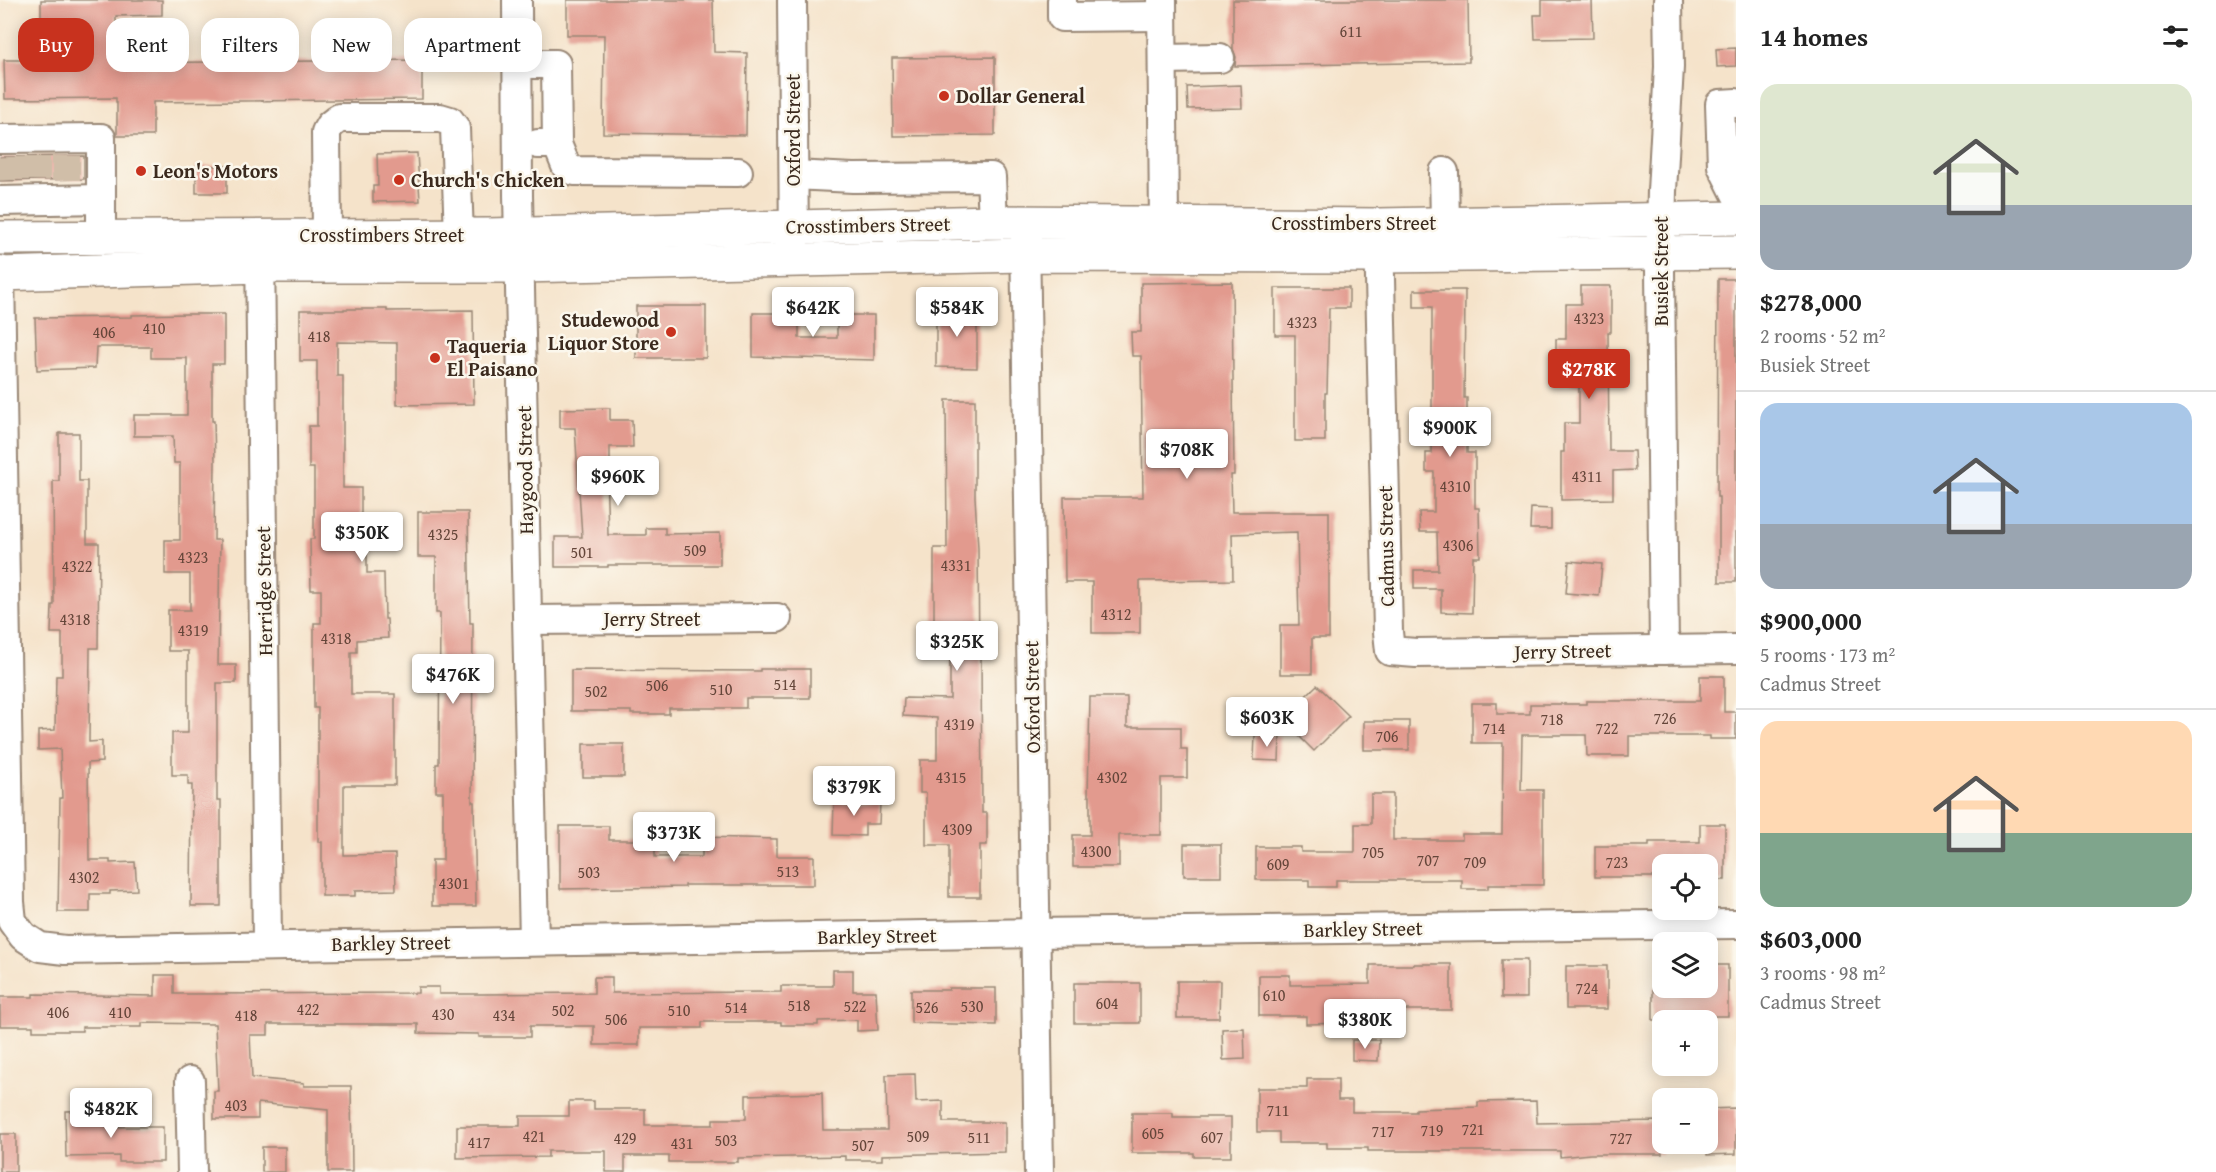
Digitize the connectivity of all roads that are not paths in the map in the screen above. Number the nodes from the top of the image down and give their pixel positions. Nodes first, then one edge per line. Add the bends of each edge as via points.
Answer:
1 (517, 0) edge
2 (792, 0) edge
3 (1062, 0) edge
4 (1668, 0) edge
5 (1162, 8) edge
6 (517, 18) edge
7 (1163, 58) junction
8 (1220, 58) dead end
9 (542, 64) edge
10 (517, 72) edge
11 (1736, 103) edge
12 (557, 144) junction
13 (518, 145) junction
14 (66, 169) junction
15 (19, 170) edge
16 (738, 172) dead end
17 (1444, 172) dead end
18 (794, 175) junction
19 (1736, 194) edge
20 (101, 200) junction
21 (1736, 218) edge
22 (1661, 219) junction
23 (993, 222) junction
24 (1025, 222) junction
25 (1164, 223) junction
26 (1445, 223) junction
27 (794, 226) junction
28 (519, 234) junction
29 (327, 235) junction
30 (459, 235) junction
31 (101, 237) junction
32 (0, 238) edge
33 (1380, 241) junction
34 (260, 251) junction
35 (1736, 252) edge
36 (1660, 253) junction
37 (1026, 255) junction
38 (794, 260) junction
39 (520, 266) junction
40 (0, 273) edge
41 (777, 618) dead end
42 (528, 620) junction
43 (1736, 649) edge
44 (1664, 650) junction
45 (1390, 651) joint
46 (1736, 924) edge
47 (1035, 933) junction
48 (534, 941) junction
49 (267, 946) junction
50 (190, 1081) dead end
51 (192, 1172) edge
52 (1039, 1172) edge

1 - 6 street, Haygood Street
2 - 18 street, Oxford Street
3 - 5 street via 1062,17
4 - 22 street, Busiek Street via 1670,67
5 - 7 street
7 - 8 street
7 - 25 street
9 - 12 street via 556,64
10 - 13 street, Haygood Street
11 - 19 street via 1720,104 1722,166
12 - 13 street
12 - 16 street via 566,166 574,171
13 - 28 street, Haygood Street
14 - 15 street
14 - 15 street
14 - 20 street
14 - 20 street via 101,138
17 - 26 street
18 - 23 street via 991,177
18 - 27 street, Oxford Street
20 - 31 street
21 - 22 main road, Crosstimbers Street
22 - 26 main road, Crosstimbers Street
22 - 36 street, Busiek Street
23 - 24 main road, Crosstimbers Street
23 - 27 main road, Crosstimbers Street
24 - 25 main road, Crosstimbers Street
24 - 37 street, Oxford Street
25 - 33 main road, Crosstimbers Street
26 - 33 main road, Crosstimbers Street
27 - 28 main road, Crosstimbers Street
27 - 38 street, Oxford Street
28 - 30 main road, Crosstimbers Street
28 - 39 street, Haygood Street
29 - 30 main road, Crosstimbers Street
29 - 30 street via 326,132 330,125 339,118 440,118 450,120 455,128
29 - 34 main road, Crosstimbers Street
31 - 32 main road, Crosstimbers Street
31 - 34 main road, Crosstimbers Street
33 - 36 main road, Crosstimbers Street
33 - 37 main road, Crosstimbers Street
33 - 45 street, Cadmus Street
34 - 39 main road, Crosstimbers Street
34 - 40 main road, Crosstimbers Street
34 - 49 street, Herridge Street
35 - 36 main road, Crosstimbers Street
36 - 44 street, Busiek Street
37 - 38 main road, Crosstimbers Street
37 - 47 street, Oxford Street
38 - 39 main road, Crosstimbers Street
39 - 42 street, Haygood Street
40 - 49 street, Barkley Street via 12,921 23,936 40,947 65,950
41 - 42 street, Jerry Street
42 - 48 street, Haygood Street
43 - 44 street, Jerry Street
44 - 45 street, Jerry Street
46 - 47 street, Barkley Street
47 - 48 street, Barkley Street
47 - 52 street, Oxford Street
48 - 49 street, Barkley Street
50 - 51 street

